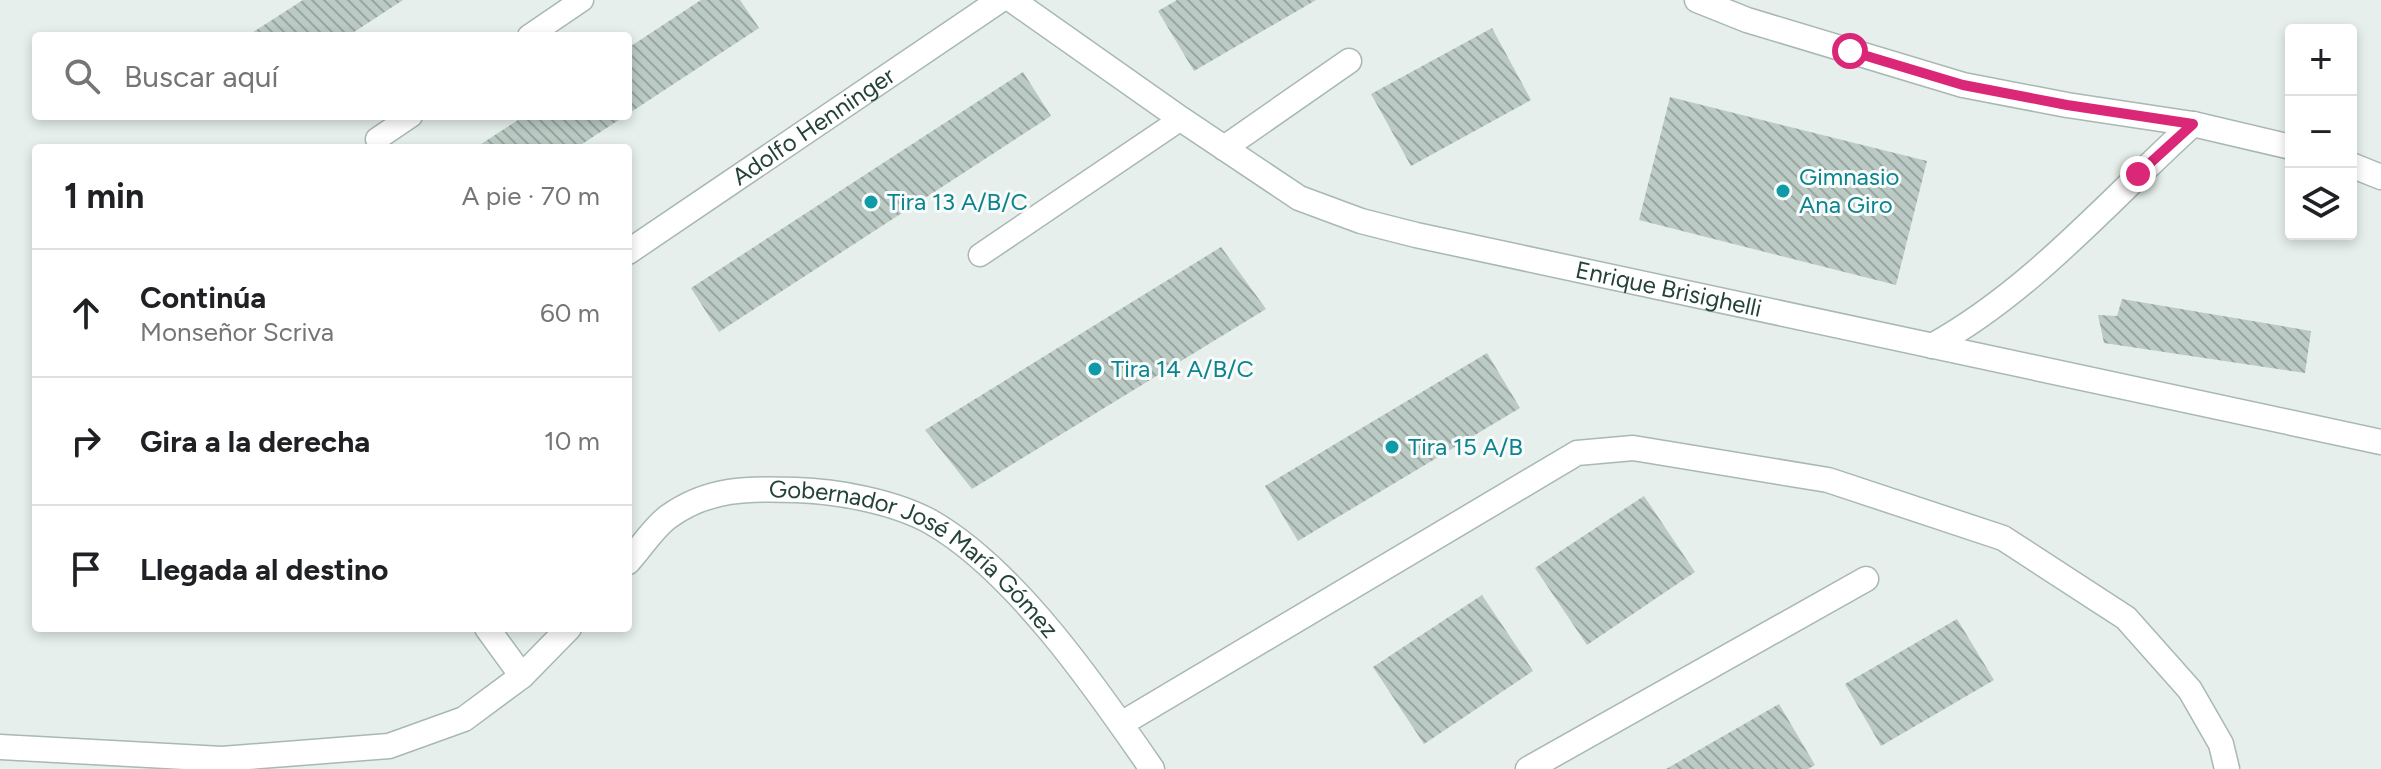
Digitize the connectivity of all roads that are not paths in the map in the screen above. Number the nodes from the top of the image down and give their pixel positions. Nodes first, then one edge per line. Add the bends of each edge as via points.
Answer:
1 (582, 0) edge
2 (1000, 0) edge
3 (1012, 0) edge
4 (1697, 0) edge
5 (535, 32) edge
6 (1349, 61) dead end
7 (1181, 119) junction
8 (405, 120) edge
9 (2193, 124) junction
10 (377, 139) dead end
11 (2285, 146) edge
12 (1224, 148) junction
13 (2357, 167) edge
14 (2381, 177) edge
15 (632, 249) edge
16 (980, 255) dead end
17 (1932, 346) junction
18 (2381, 442) edge
19 (632, 557) edge
20 (1866, 579) dead end
21 (490, 632) edge
22 (565, 632) edge
23 (522, 676) junction
24 (1121, 724) junction
25 (0, 747) edge
26 (224, 764) edge
27 (1152, 769) edge
28 (1528, 769) edge
29 (2227, 769) edge

1 - 5 lane
2 - 15 street, Adolfo Henninger
3 - 7 street, Enrique Brisighelli
4 - 9 street via 1963,85
6 - 12 street
7 - 12 street, Enrique Brisighelli
7 - 16 lane
8 - 10 lane
9 - 11 street
9 - 17 street via 2012,293
12 - 17 street, Enrique Brisighelli via 1299,198 1361,221
13 - 14 street
17 - 18 street, Enrique Brisighelli
19 - 24 street, Gobernador José María Gómez via 667,518 705,496 744,488 806,490 878,502 930,521 979,557 1031,608
20 - 28 street
21 - 23 street
22 - 23 street
23 - 26 street via 464,719 389,746
24 - 27 street, Gobernador José María Gómez
24 - 29 street via 1577,453 1633,448 1828,480 2003,538 2126,618 2190,690 2221,744
25 - 26 street

